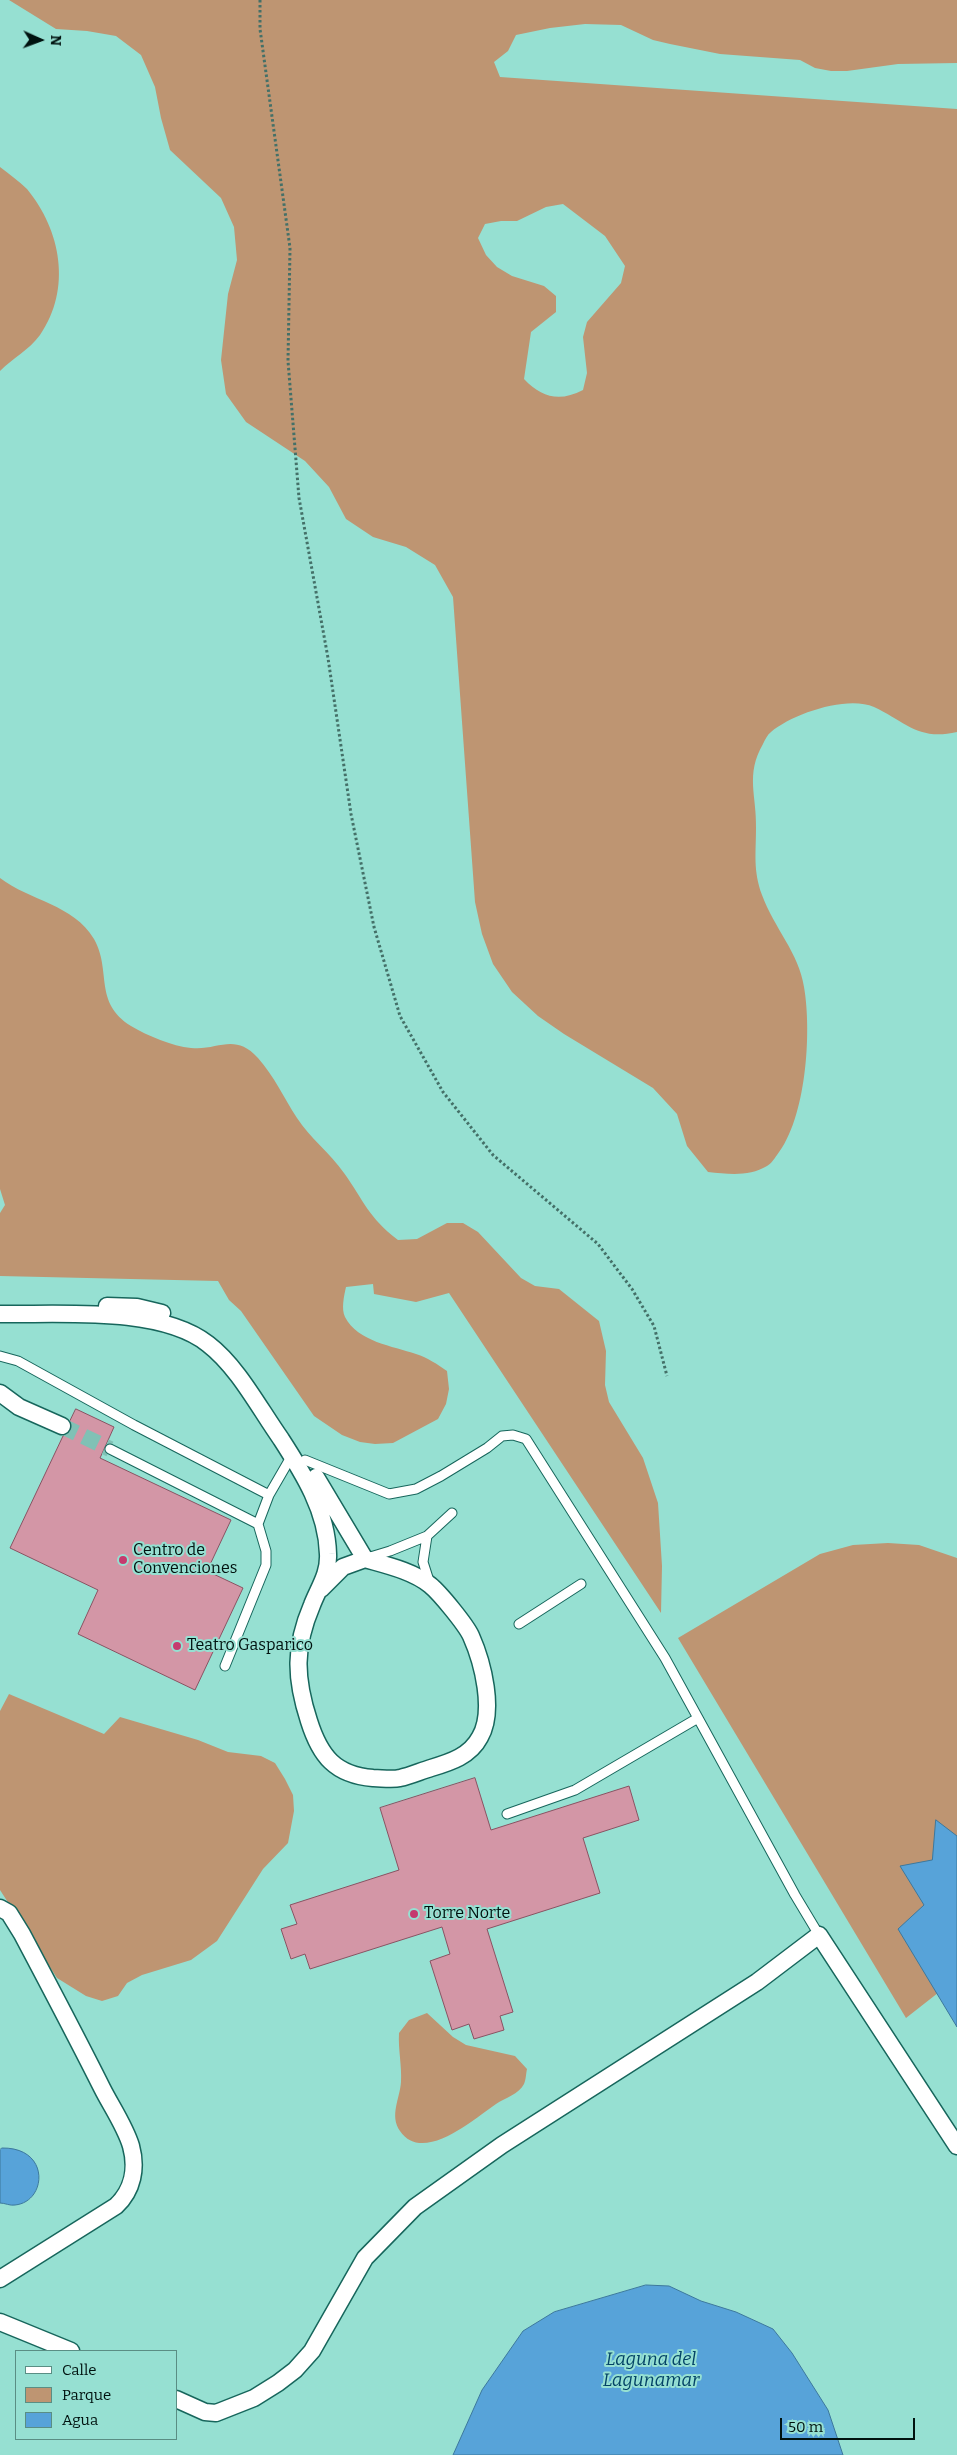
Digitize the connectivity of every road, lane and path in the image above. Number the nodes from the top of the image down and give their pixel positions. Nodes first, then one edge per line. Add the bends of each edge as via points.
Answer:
1 (260, 0) edge
2 (0, 1303) edge
3 (0, 1314) edge
4 (0, 1356) edge
5 (667, 1376) dead end
6 (0, 1393) edge
7 (62, 1426) tunnel mouth
8 (110, 1449) tunnel mouth
9 (298, 1455) junction
10 (269, 1494) junction
11 (452, 1513) dead end
12 (258, 1524) junction
13 (427, 1536) junction
14 (365, 1559) junction
15 (581, 1584) dead end
16 (431, 1586) junction
17 (321, 1589) junction
18 (519, 1624) dead end
19 (225, 1666) dead end
20 (698, 1718) junction
21 (507, 1814) dead end
22 (0, 1908) edge
23 (819, 1935) junction
24 (957, 2146) edge
25 (0, 2279) edge
26 (0, 2322) edge
27 (68, 2350) edge
28 (178, 2400) edge

1 - 5 path via 260,29 290,248 288,361 299,498 328,658 351,814 376,936 400,1016 443,1092 493,1155 598,1244 632,1289 654,1326
2 - 9 street via 137,1307 197,1326 227,1348
3 - 9 street via 152,1320 190,1333 222,1357
4 - 10 lane via 18,1361
6 - 7 street via 19,1407
8 - 12 lane
9 - 10 lane
9 - 14 street
9 - 17 street via 315,1495 329,1551 328,1569
9 - 20 lane via 389,1494 416,1488 441,1476 502,1436 513,1435 526,1440 665,1658
10 - 12 lane
11 - 13 lane
12 - 19 lane via 266,1551 266,1565
13 - 14 lane
13 - 16 lane via 423,1562
14 - 16 street via 414,1576
14 - 17 street via 343,1567
15 - 18 lane
16 - 17 street via 471,1635 487,1690 487,1716 481,1736 471,1750 458,1759 398,1779 353,1776 325,1756 313,1734 297,1671 298,1650 312,1603
20 - 21 lane via 575,1790
20 - 23 lane
22 - 25 street via 9,1913 22,1934 94,2072 131,2146 133,2165 132,2182 126,2197 116,2206
23 - 24 street
23 - 28 street via 757,1982 502,2145 415,2207 365,2258 312,2351 278,2383 254,2398 216,2413 204,2412
26 - 27 street

